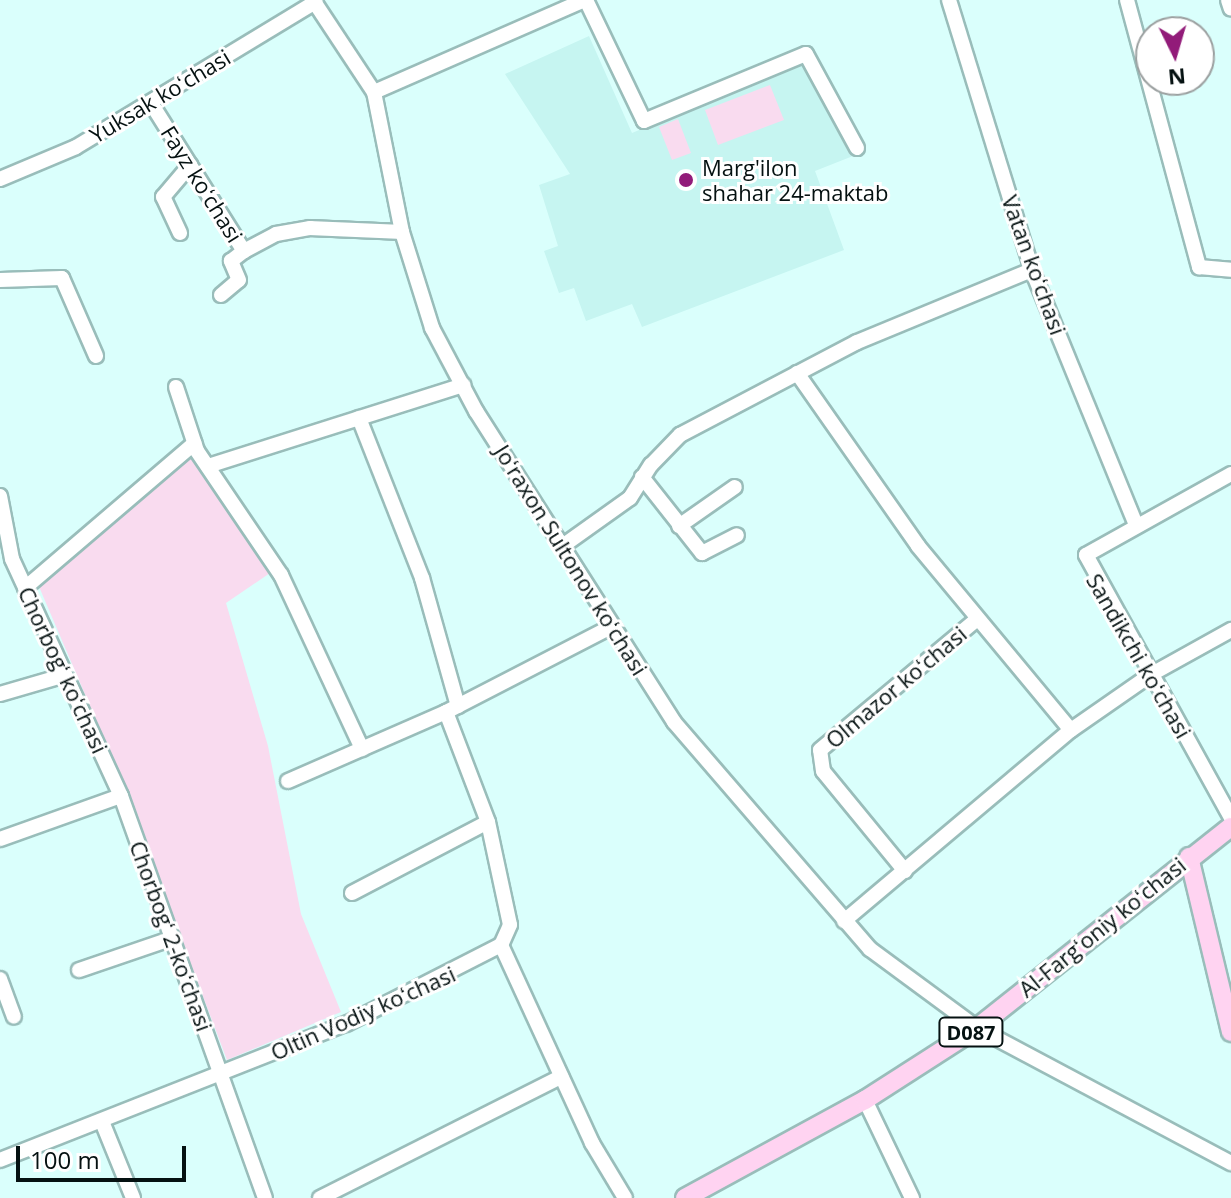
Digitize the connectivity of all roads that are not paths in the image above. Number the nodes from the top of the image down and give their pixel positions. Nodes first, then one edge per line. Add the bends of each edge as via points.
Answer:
1 (585, 0) edge
2 (949, 0) edge
3 (1127, 0) edge
4 (1228, 0) edge
5 (314, 1) edge
6 (1231, 9) edge
7 (374, 92) junction
8 (151, 103) junction
9 (857, 148) dead end
10 (190, 165) junction
11 (0, 179) edge
12 (402, 232) junction
13 (180, 233) dead end
14 (244, 251) junction
15 (1032, 270) junction
16 (1231, 270) edge
17 (0, 280) edge
18 (221, 295) dead end
19 (96, 356) dead end
20 (797, 373) junction
21 (463, 385) junction
22 (176, 387) dead end
23 (359, 418) junction
24 (195, 443) junction
25 (208, 466) junction
26 (1231, 474) edge
27 (642, 477) junction
28 (735, 487) dead end
29 (0, 496) edge
30 (1135, 523) junction
31 (679, 526) junction
32 (737, 535) dead end
33 (564, 545) junction
34 (25, 588) junction
35 (977, 619) junction
36 (611, 627) junction
37 (1231, 630) edge
38 (65, 675) junction
39 (1150, 675) junction
40 (0, 694) edge
41 (452, 709) junction
42 (1071, 730) junction
43 (362, 749) junction
44 (288, 781) dead end
45 (121, 796) junction
46 (1231, 818) edge
47 (488, 822) junction
48 (1231, 827) edge
49 (0, 839) edge
50 (1189, 857) junction
51 (905, 871) junction
52 (352, 893) dead end
53 (844, 921) junction
54 (173, 938) junction
55 (501, 945) junction
56 (79, 970) dead end
57 (0, 979) edge
58 (14, 1017) dead end
59 (977, 1028) junction
60 (1231, 1032) edge
61 (222, 1075) junction
62 (561, 1077) junction
63 (865, 1100) junction
64 (103, 1124) junction
65 (0, 1160) edge
66 (1231, 1163) edge
67 (133, 1198) edge
68 (265, 1198) edge
69 (320, 1198) edge
70 (625, 1198) edge
71 (685, 1198) edge
72 (912, 1198) edge

1 - 7 street
1 - 9 street via 644,121 806,54
2 - 15 street, Vatan koʻchasi
3 - 16 street via 1199,267
4 - 6 street
5 - 7 street, Joʻraxon Sultonov koʻchasi
5 - 8 street, Yuksak koʻchasi
7 - 12 street, Joʻraxon Sultonov koʻchasi
8 - 10 street, Fayz koʻchasi
8 - 11 street, Yuksak koʻchasi via 76,147
10 - 13 street via 163,197
10 - 14 street, Fayz koʻchasi
12 - 14 street, Fayz koʻchasi via 310,228 276,234
12 - 21 street, Joʻraxon Sultonov koʻchasi via 432,328
14 - 18 street via 231,261 239,280
15 - 20 street
15 - 30 street, Vatan koʻchasi
17 - 19 street via 62,278
20 - 27 street via 680,435
20 - 35 street, Olmazor koʻchasi
21 - 23 street
21 - 33 street, Joʻraxon Sultonov koʻchasi
22 - 24 street
23 - 25 street
23 - 41 street via 422,578
24 - 25 street
24 - 34 street
25 - 43 street via 281,575
26 - 30 street, Sandikchi koʻchasi
27 - 31 street
27 - 33 street via 630,498
28 - 31 street
29 - 34 street, Chorbogʻ koʻchasi via 12,559
30 - 39 street, Sandikchi koʻchasi via 1091,548 1087,565
31 - 32 street via 704,554
33 - 36 street, Joʻraxon Sultonov koʻchasi
34 - 38 street, Chorbogʻ koʻchasi
35 - 42 street, Olmazor koʻchasi
35 - 51 street, Olmazor koʻchasi via 820,750 823,771
36 - 41 street
36 - 53 street, Joʻraxon Sultonov koʻchasi via 674,722
37 - 39 street
38 - 40 street
38 - 45 street, Chorbogʻ koʻchasi
39 - 42 street
39 - 46 street, Sandikchi koʻchasi
41 - 43 street
41 - 47 street
42 - 51 street
43 - 44 street
45 - 49 street
45 - 54 street, Chorbogʻ 2-koʻchasi
47 - 52 street
47 - 55 street via 510,925
48 - 50 main road, Al-Fargʻoniy koʻchasi / D087
50 - 59 main road, Al-Fargʻoniy koʻchasi / D087
50 - 60 main road
51 - 53 street
53 - 59 street, Joʻraxon Sultonov koʻchasi via 870,949
54 - 56 street
54 - 61 street, Chorbogʻ 2-koʻchasi
55 - 61 street, Oltin Vodiy koʻchasi via 346,1024
55 - 62 street
57 - 58 street
59 - 63 main road, Al-Fargʻoniy koʻchasi / D087
59 - 66 street, Joʻraxon Sultonov koʻchasi
61 - 64 street, Oltin Vodiy koʻchasi
61 - 68 street
62 - 69 street
62 - 70 street
63 - 71 main road, Al-Fargʻoniy koʻchasi / D087
63 - 72 street
64 - 65 street, Oltin Vodiy koʻchasi
64 - 67 street

